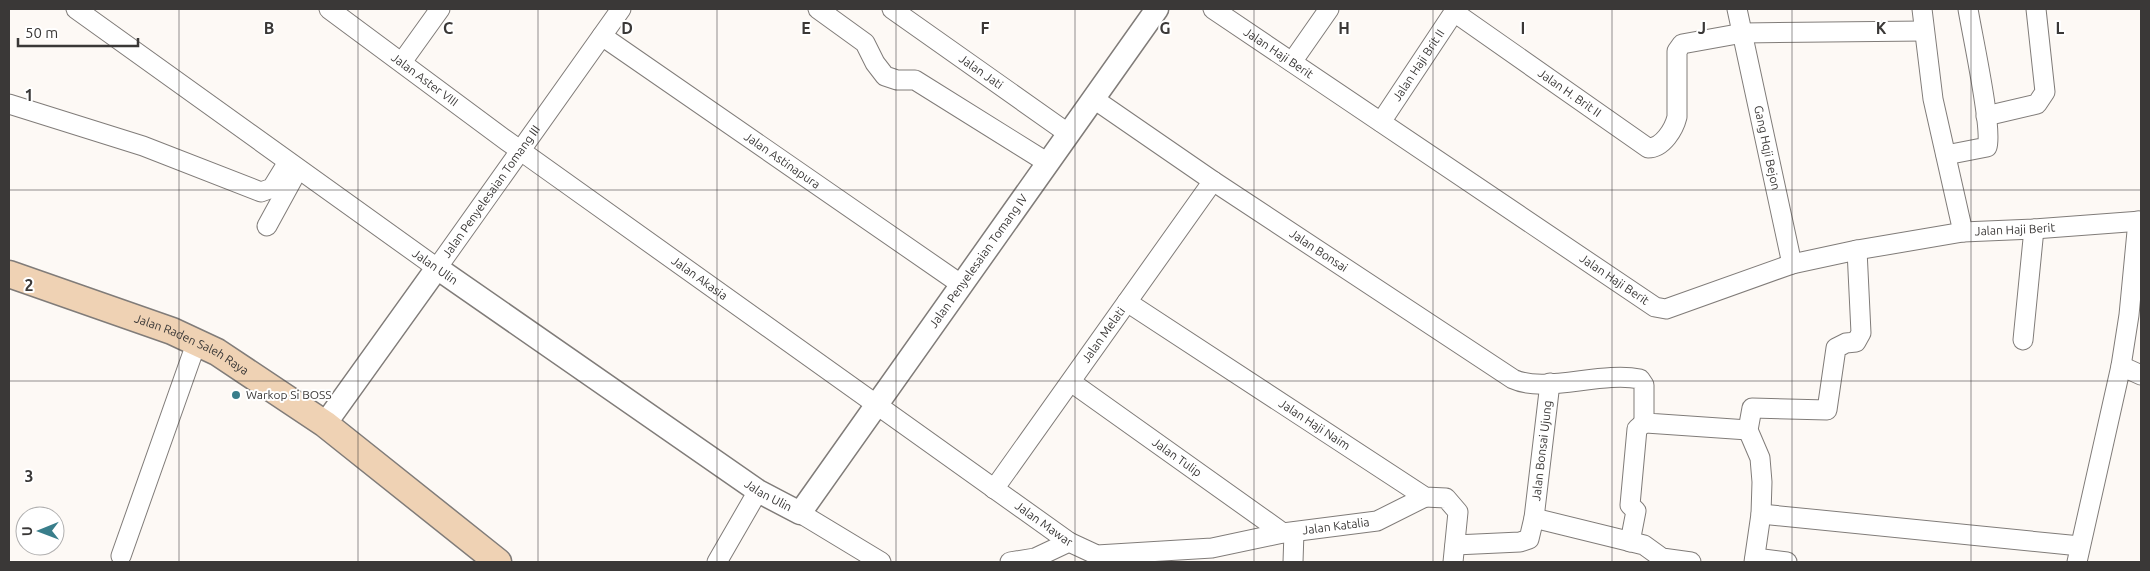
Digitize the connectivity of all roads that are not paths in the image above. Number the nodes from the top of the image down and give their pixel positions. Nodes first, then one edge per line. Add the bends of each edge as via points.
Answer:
1 (76, 9) edge
2 (329, 9) edge
3 (440, 9) edge
4 (621, 9) edge
5 (818, 9) edge
6 (892, 9) edge
7 (1213, 9) edge
8 (1329, 9) edge
9 (1737, 9) edge
10 (1922, 9) edge
11 (1968, 9) edge
12 (1455, 10) edge
13 (1150, 11) edge
14 (2037, 18) edge
15 (1924, 30) junction
16 (1743, 33) junction
17 (602, 36) junction
18 (402, 62) junction
19 (1292, 62) junction
20 (1094, 99) junction
21 (9, 104) edge
22 (1986, 116) junction
23 (1381, 122) junction
24 (1068, 134) junction
25 (522, 150) junction
26 (1946, 155) junction
27 (1048, 163) junction
28 (293, 166) junction
29 (1213, 181) junction
30 (2139, 221) edge
31 (266, 226) dead end
32 (2034, 229) junction
33 (1963, 232) junction
34 (1857, 250) junction
35 (1792, 264) junction
36 (437, 268) junction
37 (10, 277) edge
38 (962, 285) junction
39 (1127, 302) junction
40 (2135, 317) edge
41 (2023, 340) dead end
42 (197, 341) junction
43 (2121, 366) junction
44 (2141, 375) edge
45 (1071, 382) junction
46 (1550, 382) junction
47 (877, 405) junction
48 (1645, 422) junction
49 (325, 424) junction
50 (1748, 430) junction
51 (994, 489) junction
52 (758, 490) junction
53 (1425, 497) junction
54 (800, 513) junction
55 (1761, 514) junction
56 (1534, 518) junction
57 (1289, 533) junction
58 (1240, 541) joint
59 (1069, 542) junction
60 (1630, 542) junction
61 (1454, 554) edge
62 (2078, 554) edge
63 (121, 556) dead end
64 (1755, 560) edge
65 (495, 561) edge
66 (717, 562) edge
67 (881, 562) edge
68 (1010, 562) edge
69 (1293, 562) edge
70 (1691, 562) edge
71 (1787, 562) edge

1 - 28 street, Jalan Ulin
2 - 18 street, Jalan Aster VIII
3 - 18 street
4 - 17 street, Jalan Penyelesaian Tomang III
5 - 27 street via 865,43 875,64 886,76 915,80
6 - 24 street, Jalan Jati
7 - 19 street, Jalan Haji Berit
8 - 19 street
9 - 16 street, Gang Hqji Bejon
10 - 15 street
11 - 22 street
12 - 16 street, Jalan H. Brit II via 1648,148 1658,146 1675,124 1679,47
12 - 23 street, Jalan Haji Brit II
13 - 20 street, Jalan Penyelesaian Tomang IV
14 - 22 street via 2045,92 2041,100 2029,107
15 - 16 street
15 - 26 street via 1933,99
16 - 35 street, Gang Hqji Bejon
17 - 25 street, Jalan Penyelesaian Tomang III
17 - 38 street, Jalan Astinapura
18 - 25 street, Jalan Aster VIII
19 - 23 street, Jalan Haji Berit
20 - 24 street, Jalan Penyelesaian Tomang IV
20 - 29 street, Jalan Bonsai
21 - 28 street via 143,146 261,192 272,188
22 - 26 street via 1987,147
23 - 35 street, Jalan Haji Berit via 1655,307 1676,307
24 - 27 street, Jalan Penyelesaian Tomang IV
25 - 36 street, Jalan Penyelesaian Tomang III
25 - 47 street, Jalan Akasia
26 - 33 street
27 - 38 street, Jalan Penyelesaian Tomang IV
28 - 31 street
28 - 36 street, Jalan Ulin
29 - 39 street, Jalan Melati
29 - 46 street, Jalan Bonsai via 1513,380 1530,384
30 - 32 street, Jalan Haji Berit
30 - 40 street, Jalan Haji Berit
32 - 33 street, Jalan Haji Berit
32 - 41 street
33 - 34 street, Jalan Haji Berit
34 - 35 street, Jalan Haji Berit
34 - 50 street via 1861,333 1856,342 1846,342 1836,348 1827,410 1752,408
36 - 49 street, Jalan Penyelesaian Tomang III
36 - 52 street, Jalan Ulin
37 - 42 main road, Jalan Raden Saleh Raya
38 - 47 street, Jalan Penyelesaian Tomang IV
39 - 45 street, Jalan Melati
39 - 53 street, Jalan Haji Naim
40 - 43 street, Jalan Haji Berit
42 - 49 main road, Jalan Raden Saleh Raya
42 - 63 street
43 - 44 street
43 - 62 street, Jalan Haji Berit
45 - 51 street, Jalan Melati
45 - 57 street, Jalan Tulip
46 - 48 street, Jalan Bonsai via 1618,376 1640,379 1644,385
46 - 56 street, Jalan Bonsai Ujung
47 - 51 street, Jalan Mawar
47 - 54 street, Jalan Penyelesaian Tomang IV
48 - 50 street
48 - 60 street via 1637,429 1630,505 1636,511
49 - 65 main road, Jalan Raden Saleh Raya
50 - 55 street via 1760,458
51 - 59 street, Jalan Mawar
52 - 54 street, Jalan Ulin
52 - 66 street
53 - 57 street, Jalan Katalia via 1377,521
53 - 61 street, Jalan Haji Naim via 1446,498 1458,512
54 - 67 street
55 - 62 street
55 - 64 street
56 - 60 street
56 - 61 street, Jalan Bonsai Ujung via 1529,539
57 - 58 street, Jalan Katalia
57 - 69 street
58 - 59 street, Jalan Mawar via 1198,549 1097,555
59 - 68 street via 1035,558
60 - 70 street via 1644,545 1662,558
64 - 71 street

